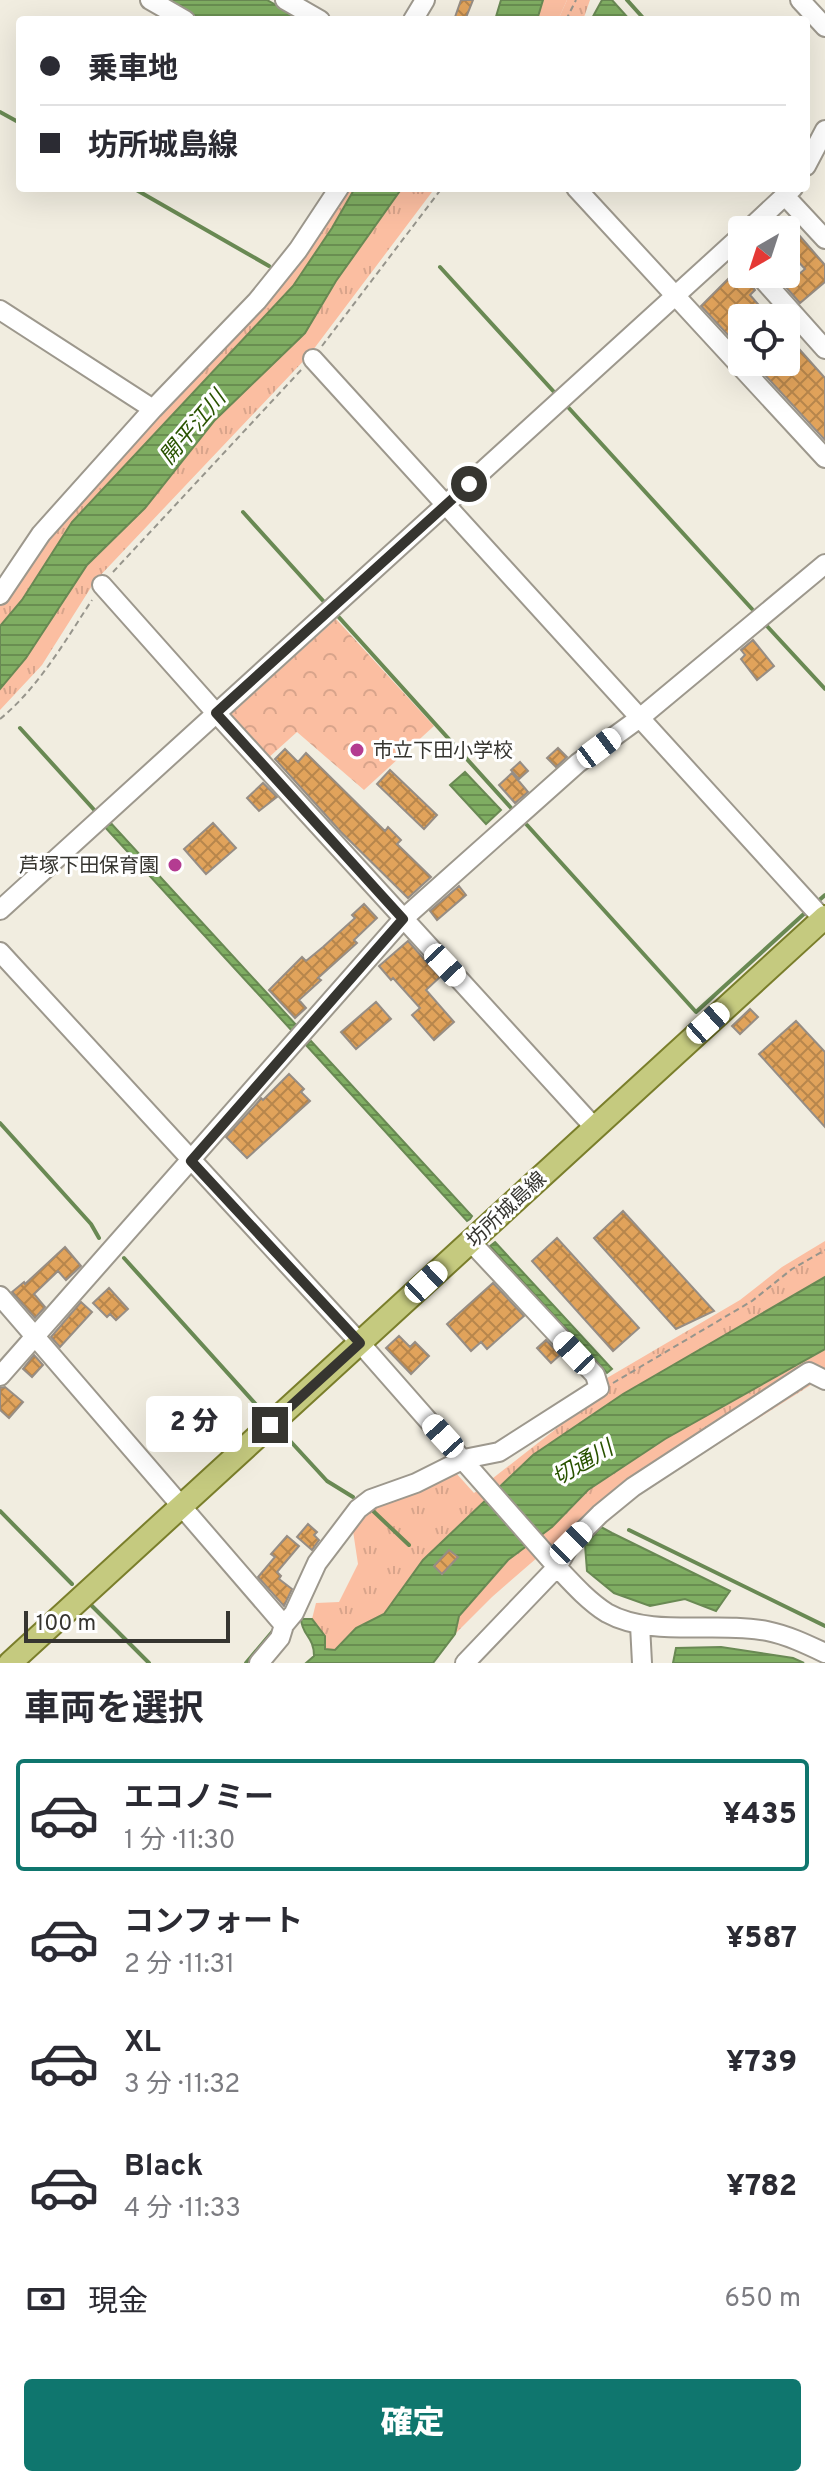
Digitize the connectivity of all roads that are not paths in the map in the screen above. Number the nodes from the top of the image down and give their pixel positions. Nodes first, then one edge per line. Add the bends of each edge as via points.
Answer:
1 (150, 0) edge
2 (285, 0) edge
3 (800, 0) edge
4 (178, 16) edge
5 (313, 16) edge
6 (825, 27) edge
7 (825, 130) edge
8 (810, 158) edge
9 (336, 192) edge
10 (580, 192) edge
11 (790, 192) edge
12 (763, 216) edge
13 (825, 239) edge
14 (728, 253) edge
15 (771, 288) edge
16 (675, 296) junction
17 (0, 310) edge
18 (825, 349) edge
19 (313, 359) road end
20 (153, 409) junction
21 (825, 458) edge
22 (447, 505) junction
23 (825, 564) edge
24 (102, 585) road end
25 (0, 595) edge
26 (216, 713) junction
27 (641, 717) junction
28 (0, 910) edge
29 (824, 918) edge
30 (403, 919) junction
31 (0, 952) edge
32 (594, 1127) junction
33 (191, 1161) junction
34 (470, 1241) junction
35 (0, 1296) edge
36 (34, 1338) junction
37 (360, 1343) junction
38 (0, 1376) edge
39 (825, 1380) edge
40 (464, 1459) junction
41 (180, 1507) junction
42 (552, 1561) junction
43 (284, 1625) junction
44 (640, 1625) junction
45 (825, 1653) edge
46 (10, 1663) edge
47 (259, 1663) edge
48 (465, 1663) edge
49 (642, 1663) edge

1 - 4 street
2 - 5 street
3 - 6 street
7 - 8 street
9 - 20 street via 257,301
10 - 16 street
11 - 12 street
11 - 13 street
14 - 16 street
15 - 18 street
16 - 21 street
16 - 22 street
17 - 20 street
19 - 22 street
20 - 25 street via 41,534
22 - 26 street
22 - 27 street
23 - 27 street
24 - 26 street
26 - 28 street
26 - 30 street
27 - 29 street
27 - 30 street via 578,763
29 - 32 main road, 坊所城島線
30 - 32 street
30 - 33 street
31 - 33 street
32 - 34 main road, 坊所城島線
33 - 36 street
33 - 37 street
34 - 37 main road, 坊所城島線
34 - 40 street via 595,1375 599,1388 499,1452
35 - 36 street
36 - 38 street
36 - 41 street
37 - 40 street
37 - 41 main road, 坊所城島線
39 - 42 street via 809,1372 633,1487
40 - 42 street
40 - 43 street via 358,1509 317,1563
41 - 43 street
41 - 46 main road, 坊所城島線
42 - 44 street via 608,1613
42 - 48 street
43 - 47 street
44 - 45 street via 766,1630
44 - 49 street

